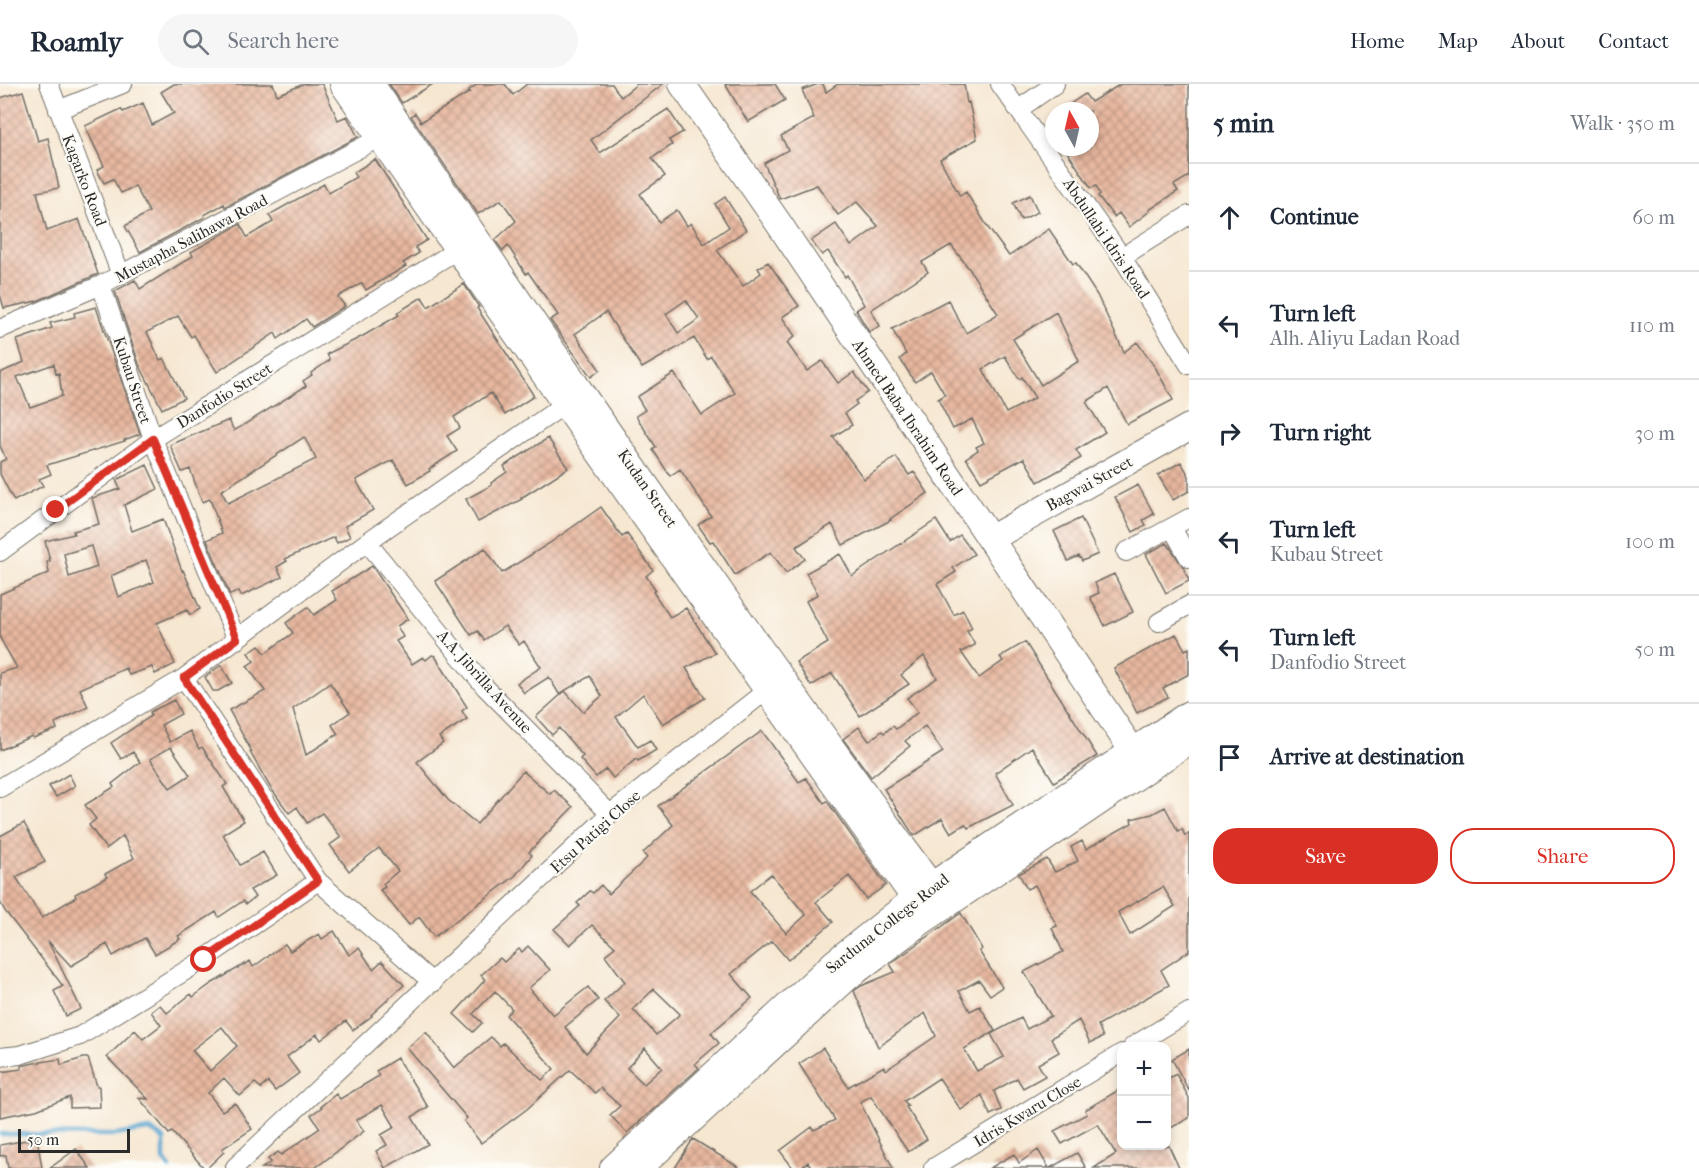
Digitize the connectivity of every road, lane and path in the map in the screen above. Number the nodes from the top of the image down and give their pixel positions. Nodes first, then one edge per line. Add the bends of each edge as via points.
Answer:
1 (49, 84) edge
2 (123, 84) edge
3 (343, 84) edge
4 (371, 84) edge
5 (682, 84) edge
6 (1000, 84) edge
7 (1055, 84) edge
8 (1019, 109) junction
9 (58, 110) junction
10 (379, 138) junction
11 (1189, 215) edge
12 (457, 250) junction
13 (1122, 257) junction
14 (121, 275) junction
15 (102, 285) junction
16 (0, 329) edge
17 (1189, 366) edge
18 (565, 404) junction
19 (1189, 427) edge
20 (153, 439) junction
21 (1189, 518) edge
22 (1172, 528) junction
23 (990, 540) junction
24 (367, 542) junction
25 (0, 552) edge
26 (1126, 552) dead end
27 (1189, 558) edge
28 (1189, 605) edge
29 (1159, 622) dead end
30 (237, 639) junction
31 (184, 678) junction
32 (767, 690) junction
33 (1189, 714) edge
34 (1189, 741) edge
35 (1132, 750) junction
36 (0, 788) edge
37 (610, 814) junction
38 (318, 881) junction
39 (923, 893) junction
40 (433, 983) junction
41 (1189, 1012) edge
42 (1141, 1042) edge
43 (1117, 1056) edge
44 (0, 1057) edge
45 (235, 1167) edge
46 (613, 1168) edge
47 (639, 1168) edge
48 (933, 1168) edge

1 - 9 street, Kagarko Road
2 - 9 street
3 - 10 street
4 - 39 street, Kudan Street via 759,647
5 - 23 street, Ahmed Baba Ibrahim Road
6 - 8 street, Abdullahi Idris Road
7 - 8 street
8 - 13 street, Abdullahi Idris Road
9 - 14 street, Kagarko Road
10 - 12 street
10 - 14 street, Mustapha Salihawa Road
11 - 13 street
12 - 18 street
12 - 20 street, Danfodio Street
13 - 17 street, Abdullahi Idris Road
14 - 15 street, Mustapha Salihawa Road
15 - 16 street, Mustapha Salihawa Road
15 - 20 street, Kubau Street
18 - 24 street
18 - 32 street
19 - 23 street, Bagwai Street
20 - 25 street, Danfodio Street
20 - 30 street, Kubau Street
21 - 22 street
22 - 26 street
22 - 27 street
23 - 35 street, Ahmed Baba Ibrahim Road
24 - 30 street
24 - 37 street, A.A. Jibrilla Avenue via 485,687
28 - 29 street
30 - 31 street
31 - 36 street
31 - 38 street
32 - 37 street, Etsu Patigi Close
32 - 39 street
33 - 35 street, Sarduna College Road
34 - 47 street, Sarduna College Road via 918,924 848,976
35 - 39 street, Sarduna College Road
37 - 40 street, Etsu Patigi Close
38 - 40 street
38 - 44 street via 204,960 80,1036 20,1055
39 - 46 street, Sarduna College Road via 834,963
40 - 45 street, Etsu Patigi Close
41 - 42 street
43 - 48 street, Idris Kwaru Close

